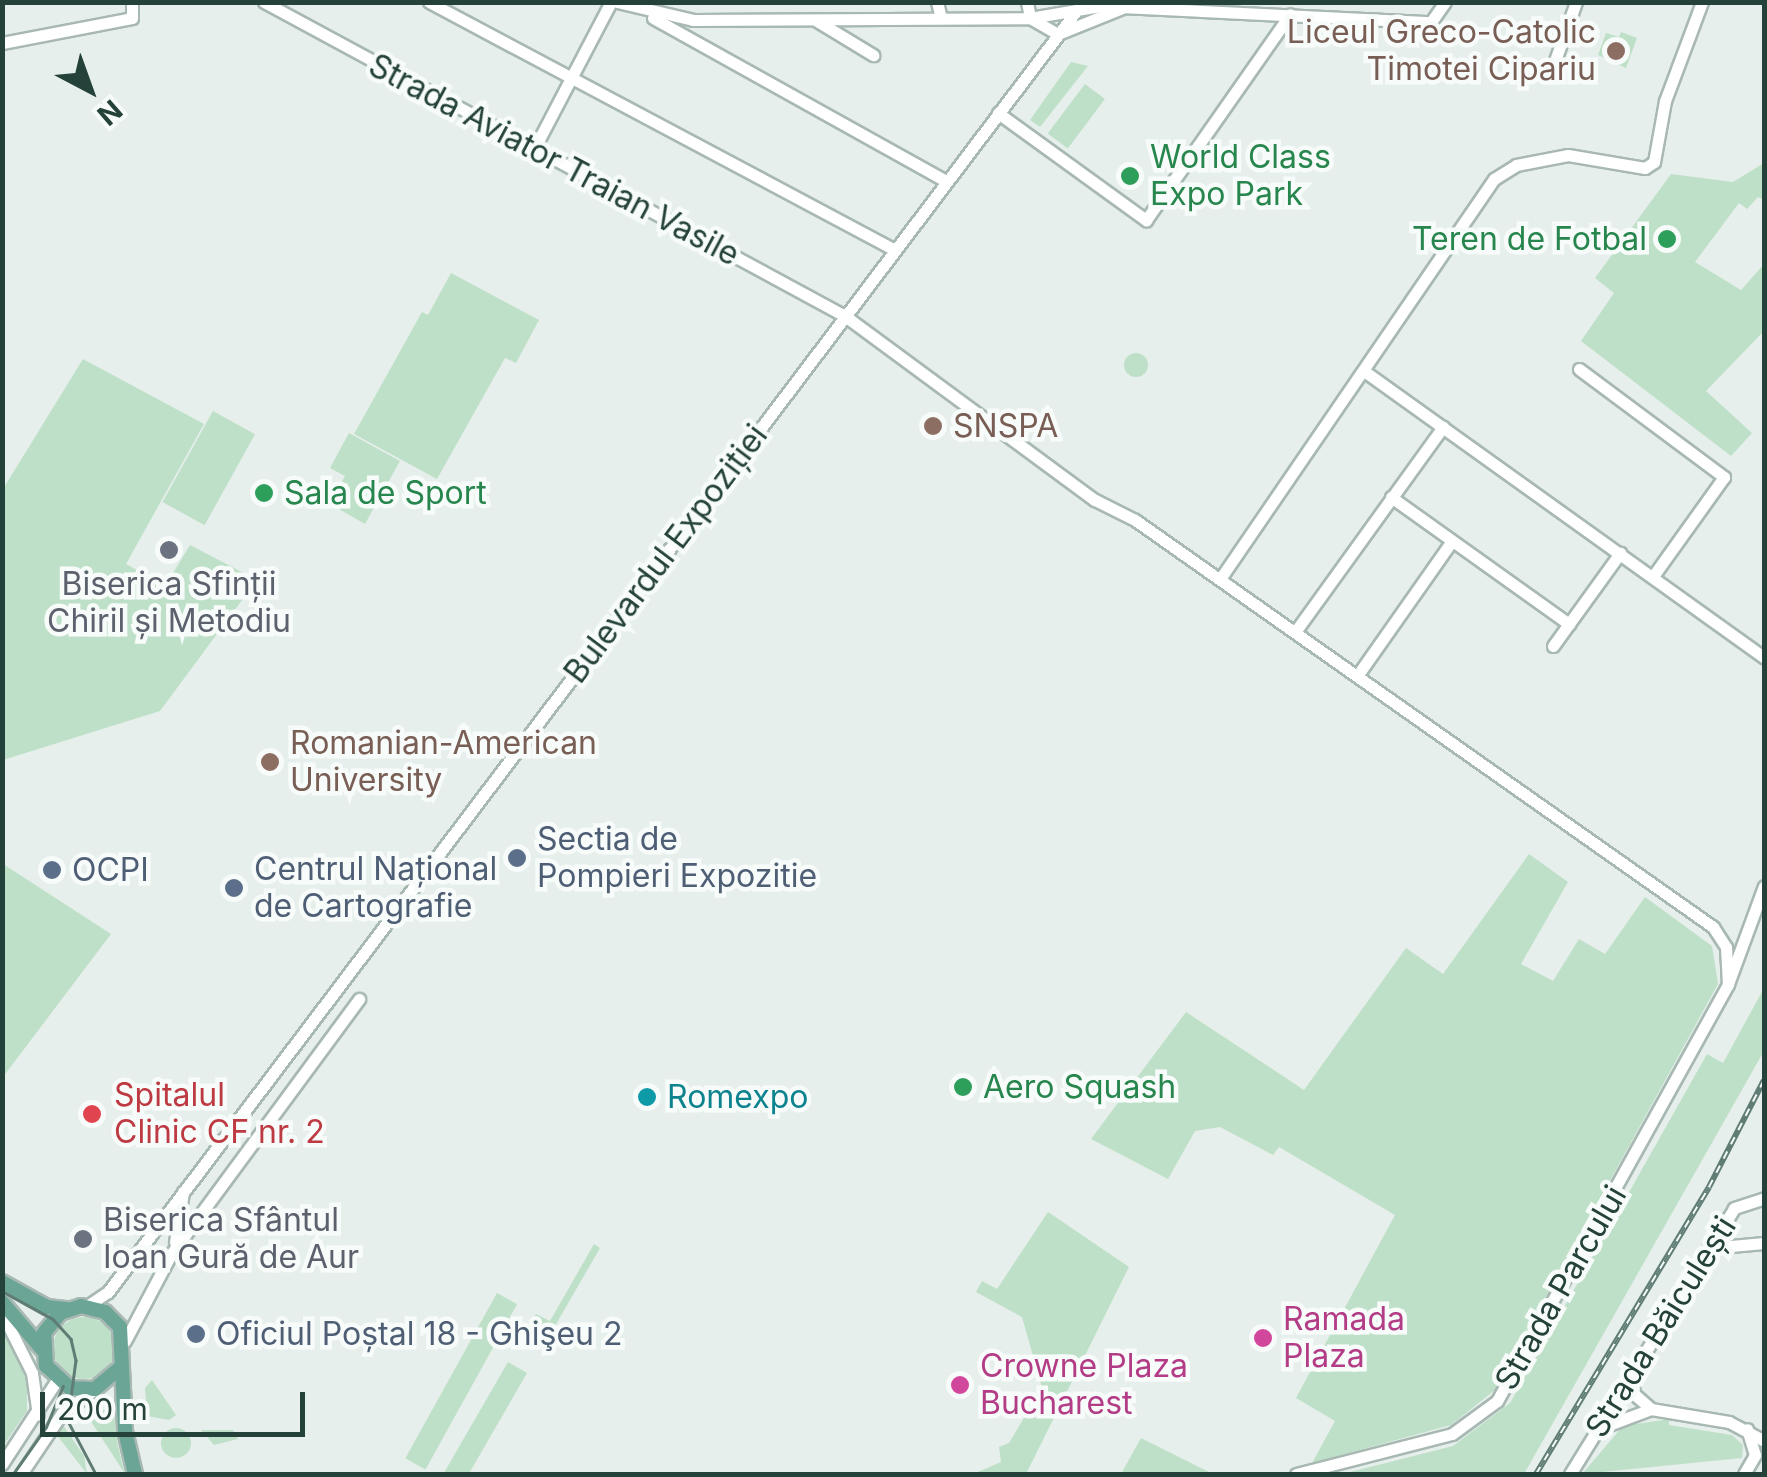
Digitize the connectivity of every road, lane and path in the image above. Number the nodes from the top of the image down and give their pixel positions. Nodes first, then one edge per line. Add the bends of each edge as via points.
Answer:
1 (132, 2) edge
2 (264, 2) edge
3 (429, 2) edge
4 (614, 2) edge
5 (938, 2) edge
6 (1026, 2) edge
7 (1315, 2) edge
8 (1446, 2) edge
9 (1576, 2) edge
10 (1702, 2) edge
11 (1099, 4) edge
12 (1163, 5) edge
13 (1126, 6) junction
14 (646, 8) edge
15 (1077, 10) junction
16 (1049, 14) junction
17 (1290, 14) junction
18 (1310, 15) junction
19 (941, 18) junction
20 (1030, 18) junction
21 (814, 19) junction
22 (1058, 34) junction
23 (2, 43) edge
24 (873, 55) dead end
25 (1553, 66) dead end
26 (570, 79) junction
27 (998, 113) junction
28 (534, 149) junction
29 (946, 182) junction
30 (895, 250) junction
31 (845, 316) junction
32 (1579, 369) dead end
33 (1364, 371) junction
34 (1443, 427) junction
35 (1392, 497) junction
36 (1452, 541) junction
37 (1620, 552) junction
38 (1653, 576) junction
39 (1220, 579) junction
40 (1569, 624) junction
41 (1295, 632) junction
42 (1553, 646) dead end
43 (1764, 656) edge
44 (1357, 676) junction
45 (1764, 886) edge
46 (1728, 984) junction
47 (360, 999) dead end
48 (183, 1192) junction
49 (1764, 1198) edge
50 (1764, 1243) edge
51 (1708, 1248) junction
52 (170, 1254) junction
53 (2, 1282) edge
54 (2, 1302) edge
55 (87, 1306) junction
56 (68, 1309) junction
57 (2, 1313) edge
58 (125, 1341) junction
59 (42, 1349) junction
60 (122, 1367) junction
61 (1633, 1372) junction
62 (58, 1382) junction
63 (95, 1389) junction
64 (73, 1404) junction
65 (1650, 1409) junction
66 (38, 1415) junction
67 (1746, 1429) junction
68 (1596, 1433) junction
69 (1764, 1441) edge
70 (2, 1464) edge
71 (1572, 1472) edge
72 (21, 1474) edge
73 (135, 1474) edge
74 (1296, 1474) edge
75 (1744, 1474) edge

1 - 23 street via 132,18
2 - 28 street, Strada Aviator Traian Vasile
3 - 26 street
4 - 14 street
4 - 26 street
5 - 19 street
6 - 20 street
7 - 18 street
8 - 18 street via 1440,18
9 - 25 street
10 - 33 street via 1665,102 1654,162 1640,167 1581,154 1500,174
11 - 13 street
11 - 15 street
12 - 13 street
12 - 17 street
13 - 22 street
14 - 21 street
14 - 29 street
15 - 16 street
15 - 22 street, Bulevardul Expoziției
16 - 20 street
16 - 22 street
17 - 18 street
17 - 27 street via 1146,220
19 - 20 street
19 - 21 street
20 - 22 street
21 - 24 street
22 - 27 street, Bulevardul Expoziției
26 - 28 street
26 - 30 street
27 - 29 street, Bulevardul Expoziției
28 - 31 street, Strada Aviator Traian Vasile
29 - 30 street, Bulevardul Expoziției
30 - 31 street, Bulevardul Expoziției
31 - 39 street via 1095,500
31 - 48 street, Bulevardul Expoziției
32 - 38 street via 1724,477
33 - 34 street
33 - 39 street
34 - 35 street
34 - 37 street
35 - 36 street
35 - 41 street
36 - 40 street
36 - 44 street
37 - 38 street
37 - 40 street
38 - 43 street
39 - 41 street
40 - 42 street
41 - 44 street
44 - 46 street via 1712,927 1726,947
45 - 46 street, Strada Parcului
46 - 74 street, Strada Parcului via 1497,1401 1452,1434
47 - 52 street
48 - 52 street
48 - 55 street, Bulevardul Expoziției via 108,1292
49 - 51 street, Strada Băiculești via 1734,1208
50 - 51 street
51 - 61 street, Strada Băiculești
52 - 58 street
53 - 56 main road via 47,1307
54 - 59 main road
55 - 56 main road
55 - 58 main road via 111,1316
56 - 59 main road via 48,1326
57 - 66 street via 32,1373
58 - 60 main road
59 - 62 main road
60 - 63 main road
60 - 73 main road
61 - 65 street via 1634,1394
61 - 68 street, Strada Băiculești
62 - 63 main road
62 - 64 street
62 - 66 street
63 - 64 street
64 - 72 street
65 - 67 street
65 - 68 street
66 - 70 street
67 - 69 street
67 - 75 street via 1754,1455
68 - 71 street, Strada Băiculești

